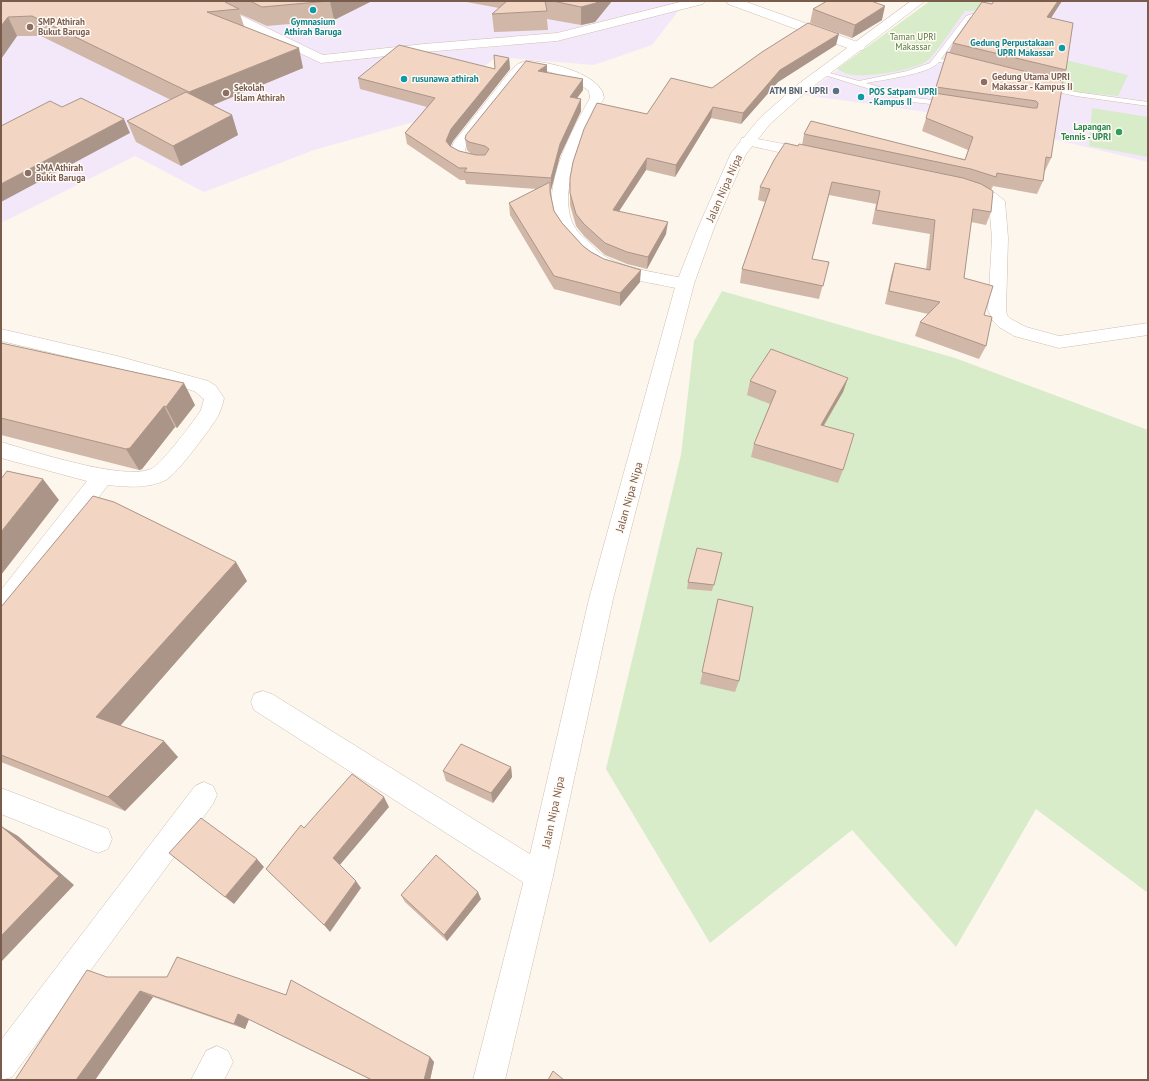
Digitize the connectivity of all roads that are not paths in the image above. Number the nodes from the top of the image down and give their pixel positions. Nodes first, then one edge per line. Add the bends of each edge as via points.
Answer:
1 (700, 1) edge
2 (732, 1) edge
3 (919, 1) edge
4 (1000, 1) edge
5 (236, 18) edge
6 (858, 46) junction
7 (938, 60) junction
8 (968, 68) edge
9 (822, 73) junction
10 (856, 82) junction
11 (1038, 85) edge
12 (1148, 104) edge
13 (951, 105) edge
14 (747, 141) junction
15 (828, 158) edge
16 (481, 162) edge
17 (953, 186) edge
18 (685, 284) junction
19 (1148, 329) edge
20 (1, 335) edge
21 (1, 450) edge
22 (102, 477) junction
23 (1, 607) edge
24 (263, 702) dead end
25 (204, 795) dead end
26 (4, 807) edge
27 (98, 840) dead end
28 (539, 876) junction
29 (1, 1066) edge
30 (490, 1080) edge

1 - 5 street via 557,37 321,59
2 - 6 street
3 - 6 street, Jalan Nipa Nipa
4 - 7 lane via 991,10 968,17
6 - 9 street, Jalan Nipa Nipa
7 - 8 lane
7 - 10 lane via 930,66 908,73
9 - 10 lane
9 - 14 street, Jalan Nipa Nipa via 782,104
10 - 13 lane via 915,100
11 - 12 lane via 1076,94
14 - 15 street
14 - 18 street, Jalan Nipa Nipa via 732,166
16 - 18 street via 457,153 459,145 523,67 534,65 555,69 586,82 595,89 597,98 580,131 566,170 559,197 561,217 571,235 599,260 632,273
17 - 19 street via 989,196 997,202 1000,238 997,310 1005,323 1020,332 1059,342
18 - 28 street, Jalan Nipa Nipa via 640,461 600,599
20 - 22 street via 118,362 201,386 214,398 207,417 159,475 140,481
21 - 22 street
22 - 23 street
24 - 28 street
25 - 29 street
26 - 27 street
28 - 30 street, Jalan Nipa Nipa

